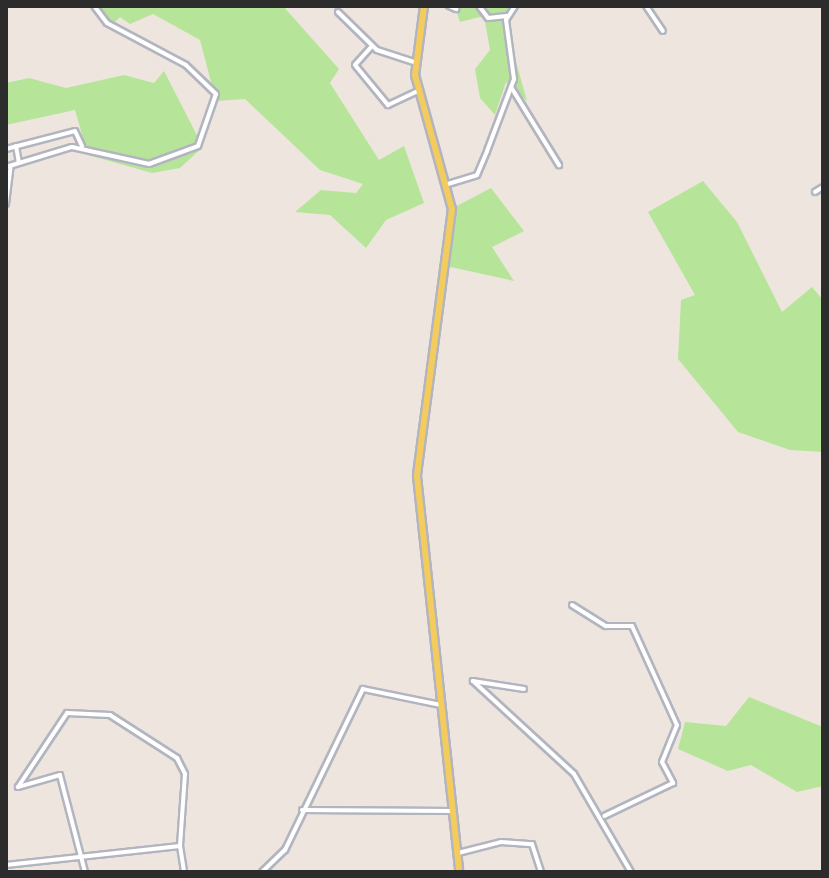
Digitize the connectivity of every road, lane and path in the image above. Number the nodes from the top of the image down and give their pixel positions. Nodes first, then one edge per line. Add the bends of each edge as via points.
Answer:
1 (94, 6) edge
2 (424, 6) edge
3 (449, 6) edge
4 (479, 6) edge
5 (515, 6) edge
6 (646, 6) edge
7 (456, 9) dead end
8 (338, 12) dead end
9 (507, 16) junction
10 (663, 31) dead end
11 (372, 46) junction
12 (413, 62) junction
13 (511, 87) junction
14 (418, 91) junction
15 (16, 146) junction
16 (82, 146) junction
17 (6, 149) edge
18 (19, 163) junction
19 (559, 165) dead end
20 (8, 166) edge
21 (448, 184) junction
22 (823, 187) edge
23 (815, 192) dead end
24 (6, 204) edge
25 (572, 605) dead end
26 (524, 689) dead end
27 (441, 705) junction
28 (302, 810) junction
29 (452, 811) junction
30 (604, 816) junction
31 (180, 846) junction
32 (457, 853) junction
33 (82, 856) junction
34 (6, 865) edge
35 (85, 872) edge
36 (184, 872) edge
37 (262, 872) edge
38 (459, 872) edge
39 (541, 872) edge
40 (631, 872) edge

1 - 16 street via 115,27 186,65 218,98 200,125 198,146 168,162 112,160
2 - 12 main road
3 - 7 street
4 - 9 street via 488,18
5 - 9 street
6 - 10 street
8 - 11 street
9 - 13 street
11 - 12 street
11 - 14 street via 354,64 388,105
12 - 14 main road
13 - 19 street
13 - 21 street via 478,173
14 - 21 main road
15 - 16 street via 75,131
15 - 17 street
15 - 18 street
16 - 18 street
18 - 20 street
20 - 24 street
21 - 27 main road via 451,226 417,476
22 - 23 street
25 - 30 street via 604,626 632,626 677,725 662,762 674,782
26 - 30 street via 473,681 557,755
27 - 28 street via 363,689
27 - 29 main road
28 - 29 street
28 - 37 street via 285,850
29 - 32 main road
30 - 40 street
31 - 33 street
31 - 33 street via 181,763 110,715 76,712 59,716 18,786 58,773
31 - 36 street
32 - 38 main road
32 - 39 street via 530,844
33 - 34 street
33 - 35 street

